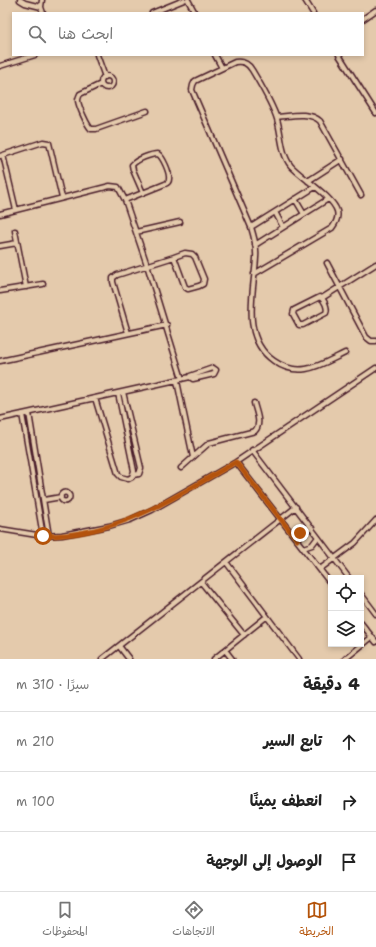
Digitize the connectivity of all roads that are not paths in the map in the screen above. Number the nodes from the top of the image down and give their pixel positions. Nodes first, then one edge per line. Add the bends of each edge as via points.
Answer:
1 (20, 0) edge
2 (42, 0) edge
3 (184, 0) edge
4 (188, 0) edge
5 (305, 0) edge
6 (41, 7) junction
7 (376, 10) edge
8 (43, 12) edge
9 (154, 12) edge
10 (194, 12) edge
11 (312, 12) edge
12 (364, 18) edge
13 (31, 56) edge
14 (97, 56) edge
15 (216, 56) edge
16 (340, 56) edge
17 (0, 66) edge
18 (222, 68) junction
19 (105, 76) junction
20 (101, 84) junction
21 (147, 111) dead end
22 (376, 113) edge
23 (277, 117) junction
24 (1, 156) edge
25 (342, 159) junction
26 (308, 181) junction
27 (315, 187) junction
28 (143, 193) junction
29 (360, 195) dead end
30 (62, 198) junction
31 (295, 199) junction
32 (328, 199) junction
33 (125, 200) junction
34 (16, 210) junction
35 (275, 212) junction
36 (0, 214) edge
37 (304, 214) junction
38 (180, 222) dead end
39 (251, 227) junction
40 (283, 227) junction
41 (15, 231) dead end
42 (136, 232) junction
43 (17, 243) junction
44 (255, 245) junction
45 (0, 246) edge
46 (174, 257) junction
47 (328, 263) dead end
48 (376, 264) edge
49 (148, 265) junction
50 (254, 274) junction
51 (43, 284) dead end
52 (26, 287) junction
53 (340, 287) junction
54 (0, 291) edge
55 (322, 298) junction
56 (167, 325) junction
57 (128, 333) junction
58 (376, 341) edge
59 (345, 353) dead end
60 (0, 362) edge
61 (376, 368) edge
62 (190, 377) junction
63 (182, 379) junction
64 (177, 381) junction
65 (123, 392) junction
66 (118, 394) junction
67 (95, 398) junction
68 (254, 403) dead end
69 (29, 413) junction
70 (22, 414) junction
71 (129, 417) junction
72 (123, 418) junction
73 (0, 419) edge
74 (134, 441) junction
75 (128, 443) junction
76 (252, 450) junction
77 (193, 457) junction
78 (236, 462) junction
79 (181, 468) dead end
80 (133, 475) junction
81 (61, 497) dead end
82 (44, 500) junction
83 (296, 507) junction
84 (281, 519) junction
85 (376, 520) edge
86 (312, 528) junction
87 (0, 529) edge
88 (43, 536) junction
89 (49, 536) junction
90 (318, 536) junction
91 (297, 540) junction
92 (303, 548) junction
93 (335, 558) junction
94 (226, 562) junction
95 (320, 569) junction
96 (347, 575) edge
97 (328, 580) edge
98 (201, 582) junction
99 (364, 598) edge
100 (376, 614) edge
101 (266, 617) junction
102 (364, 627) edge
103 (244, 635) junction
104 (372, 637) junction
105 (376, 642) edge
106 (119, 646) junction
107 (225, 650) junction
108 (102, 659) edge
109 (129, 659) edge
110 (214, 659) edge
111 (232, 659) edge
112 (299, 659) edge
113 (345, 659) edge

1 - 6 lane
2 - 6 lane
3 - 9 lane
4 - 10 lane
5 - 11 lane
6 - 8 lane
7 - 12 lane
13 - 17 lane
14 - 19 lane
15 - 18 lane
16 - 22 lane
18 - 23 lane via 240,61 249,65
18 - 39 lane via 195,81 192,90
19 - 20 lane
19 - 20 lane via 112,78 112,85 107,88
20 - 21 lane via 79,97 89,128 96,129
23 - 25 lane via 308,116 318,119
23 - 26 lane via 289,163
24 - 30 lane via 43,142 49,144
24 - 34 lane
25 - 26 lane
25 - 29 lane
26 - 27 lane
27 - 31 lane
27 - 32 lane
28 - 28 lane via 169,180 162,158 158,154 132,165
28 - 33 lane
30 - 33 lane via 113,185 120,188
30 - 34 lane
31 - 35 lane
31 - 37 lane
32 - 37 lane
32 - 50 lane via 337,212 336,222 332,228
33 - 42 lane
34 - 36 lane
35 - 39 lane
35 - 40 lane
37 - 40 lane
38 - 42 lane
39 - 44 lane
40 - 44 lane
41 - 43 lane
42 - 49 lane
43 - 45 lane
43 - 52 lane
44 - 50 lane
46 - 46 lane via 188,253 195,257 204,279 203,284 186,288
46 - 49 lane
47 - 53 lane
48 - 53 lane
49 - 56 lane
49 - 57 lane via 114,278
50 - 59 lane via 253,330 260,347 269,357 286,367 306,370
51 - 52 lane
52 - 54 lane
53 - 55 lane
53 - 58 lane via 366,337
55 - 55 lane via 326,313 299,325 293,314 294,310
56 - 57 lane
56 - 63 lane
57 - 60 lane
61 - 76 lane
62 - 62 lane via 193,379 214,374 216,370 213,368
62 - 63 lane
63 - 64 lane
64 - 65 lane
64 - 77 lane
65 - 66 lane
65 - 71 lane
66 - 67 lane
66 - 72 lane
67 - 69 lane
67 - 80 lane via 118,474 128,479
68 - 77 lane via 259,422 255,431 209,443
69 - 70 lane
69 - 82 lane
70 - 73 lane
70 - 88 lane
71 - 72 lane
71 - 74 lane
72 - 75 lane
74 - 75 lane
74 - 80 lane via 141,470 137,475
75 - 80 lane
76 - 78 lane
76 - 83 lane
77 - 79 lane
78 - 84 lane
78 - 89 lane via 130,520 77,533
81 - 82 lane
82 - 89 lane
83 - 84 lane
83 - 86 lane
84 - 91 lane
84 - 94 lane
85 - 93 lane via 355,543
86 - 90 lane
86 - 91 lane via 302,531
87 - 88 lane
88 - 89 lane
90 - 92 lane via 312,544
90 - 93 lane
91 - 92 lane
92 - 95 lane
93 - 95 lane
93 - 96 lane
94 - 98 lane
94 - 101 lane
95 - 97 lane
98 - 103 lane
98 - 106 lane
99 - 100 lane
101 - 103 lane
101 - 112 lane
102 - 104 lane
103 - 107 lane
104 - 105 lane
104 - 113 lane
106 - 108 lane
106 - 109 lane
107 - 110 lane
107 - 111 lane

